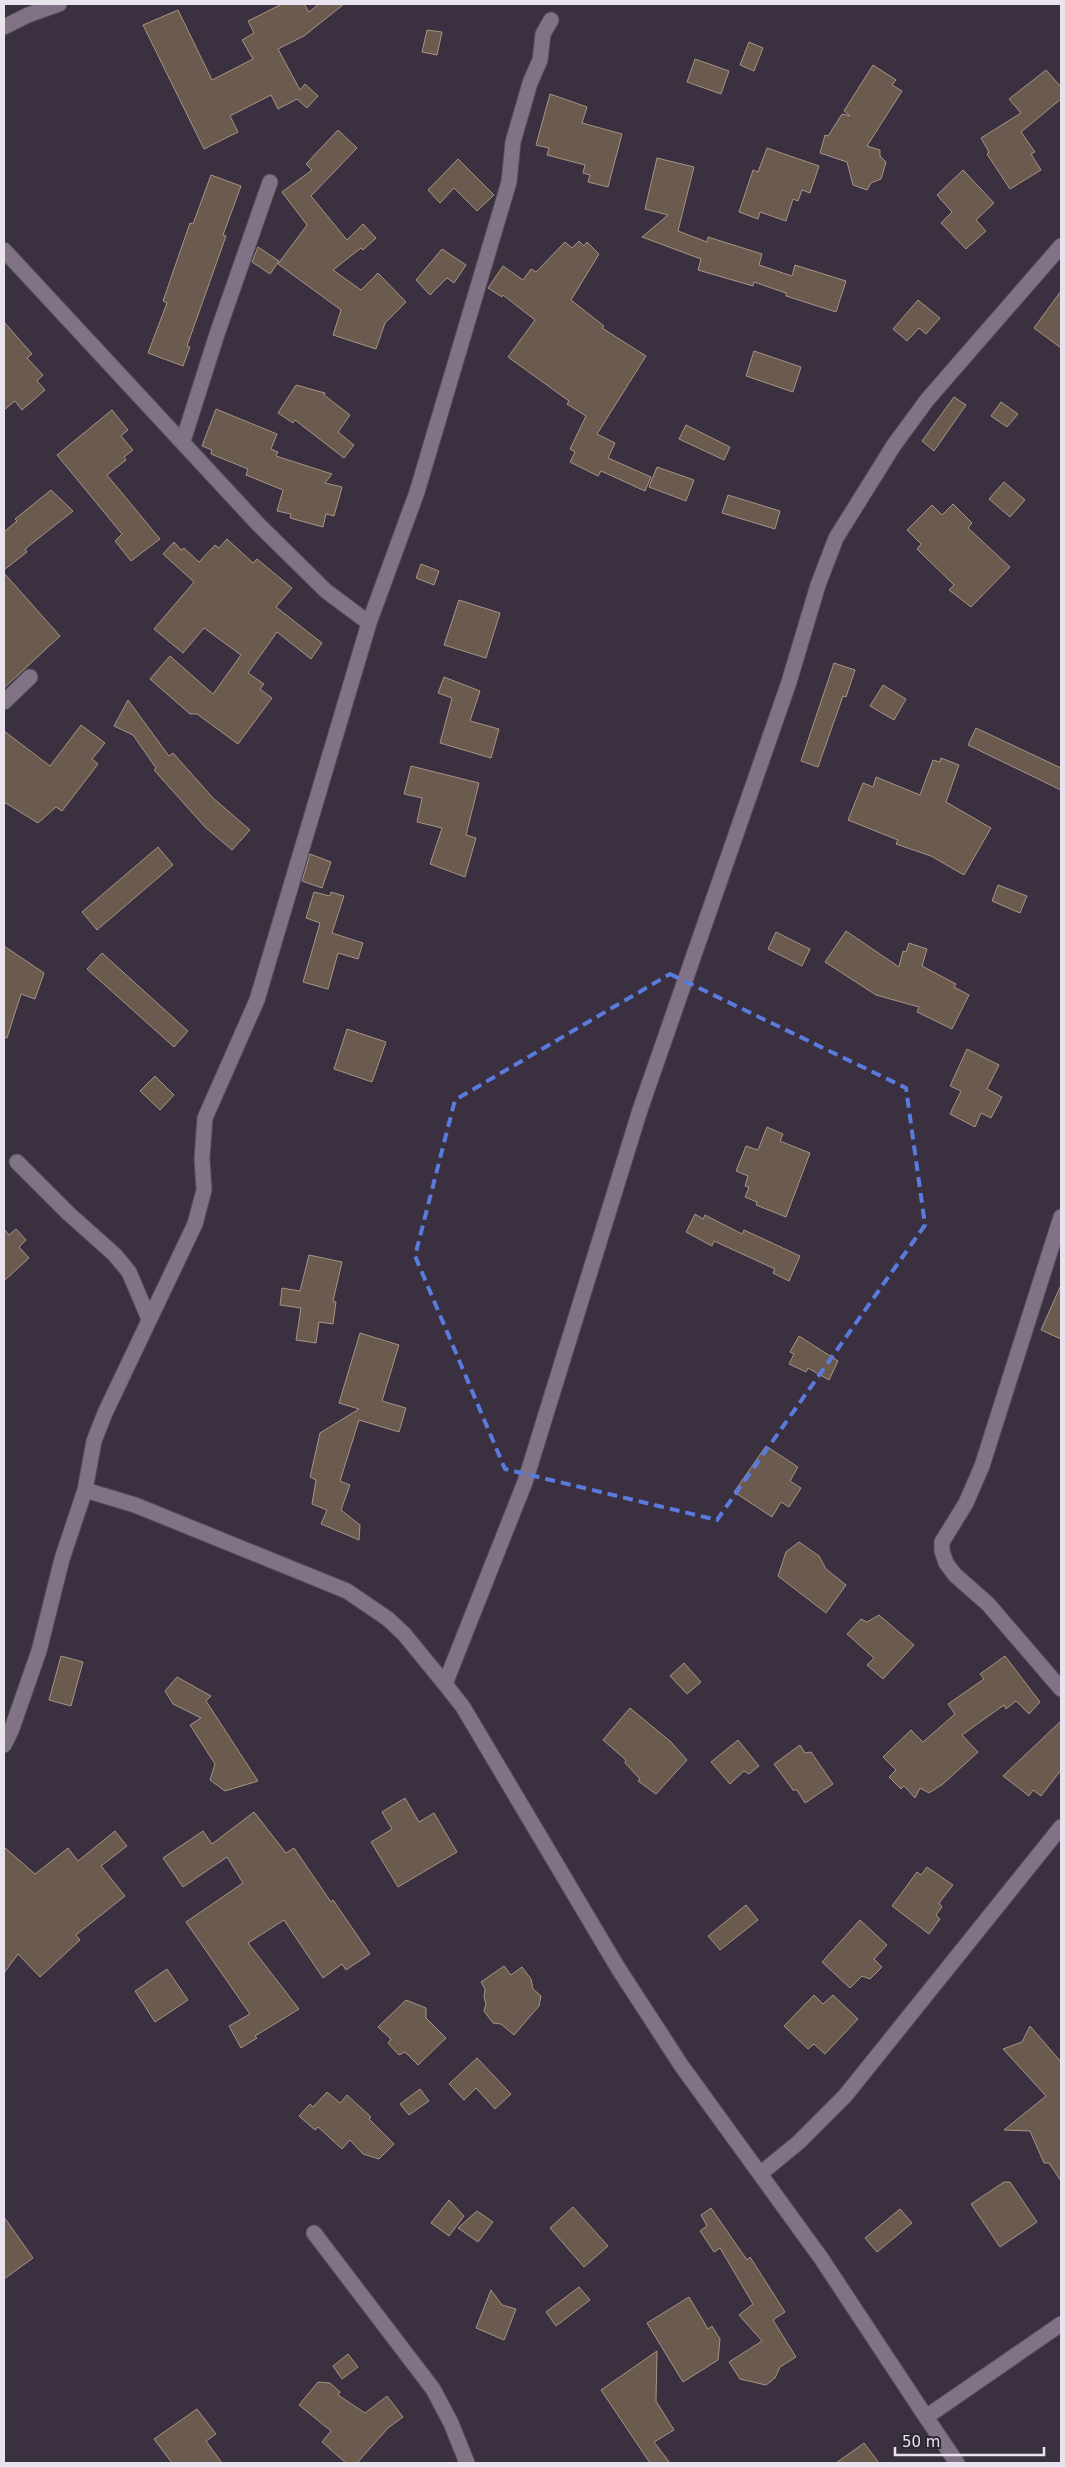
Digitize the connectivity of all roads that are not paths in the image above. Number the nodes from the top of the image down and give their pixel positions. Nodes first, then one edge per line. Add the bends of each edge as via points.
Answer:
1 (59, 4) edge
2 (551, 20) dead end
3 (4, 27) edge
4 (270, 182) dead end
5 (1061, 246) edge
6 (4, 250) edge
7 (183, 442) junction
8 (369, 624) junction
9 (30, 677) dead end
10 (4, 702) edge
11 (17, 1162) dead end
12 (1061, 1217) edge
13 (149, 1319) junction
14 (85, 1490) junction
15 (445, 1684) junction
16 (1061, 1689) edge
17 (4, 1745) edge
18 (1061, 1827) edge
19 (760, 2174) junction
20 (314, 2233) dead end
21 (1061, 2324) edge
22 (926, 2418) junction
23 (467, 2463) edge
24 (957, 2463) edge

1 - 3 street
2 - 8 street via 543,34 540,60 513,142 510,182 420,483
4 - 7 street
5 - 15 street via 921,408 836,538 640,1110 525,1482
6 - 7 street
7 - 8 street via 258,524 326,591
8 - 13 street via 257,1000 205,1118 204,1190 195,1224
9 - 10 street
11 - 13 street via 61,1207 116,1255 129,1272
12 - 16 street via 982,1466 966,1503 942,1542 942,1551 949,1569 988,1604
13 - 14 street via 104,1413 94,1441
14 - 15 street via 135,1505 347,1591 404,1634
14 - 17 street via 62,1559 39,1651
15 - 19 street via 463,1707 618,1968 681,2065
18 - 19 street via 846,2096
19 - 22 street via 821,2258
20 - 23 street via 433,2389
21 - 22 street
22 - 24 street

